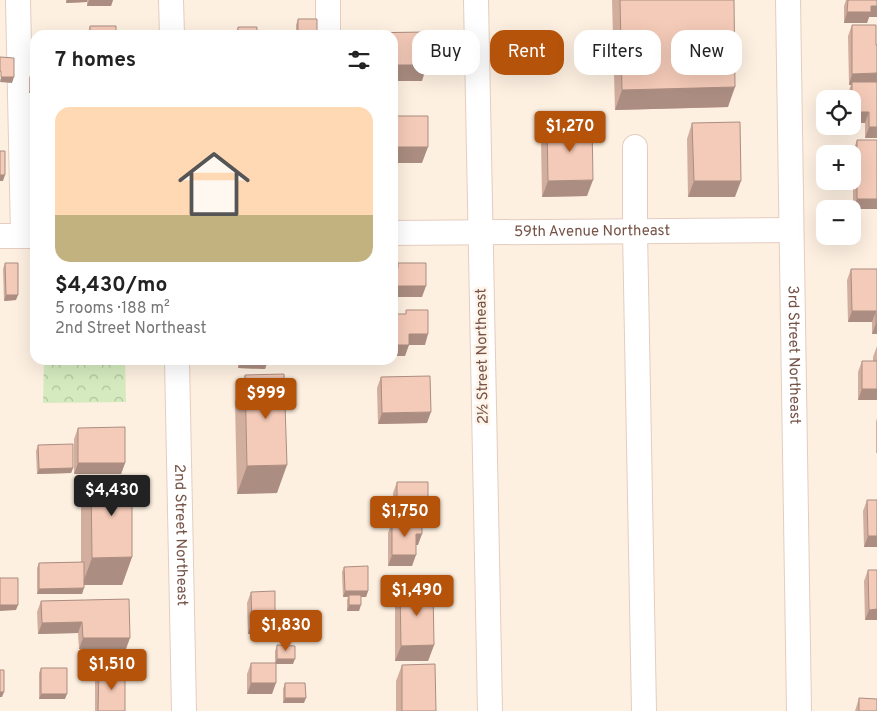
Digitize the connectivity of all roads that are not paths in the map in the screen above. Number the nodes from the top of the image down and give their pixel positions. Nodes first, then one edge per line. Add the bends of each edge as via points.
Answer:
1 (18, 0) edge
2 (171, 0) edge
3 (328, 0) edge
4 (476, 0) edge
5 (788, 0) edge
6 (172, 30) edge
7 (328, 30) edge
8 (636, 147) dead end
9 (791, 230) junction
10 (635, 231) junction
11 (480, 232) junction
12 (398, 233) edge
13 (19, 236) edge
14 (177, 365) edge
15 (184, 711) edge
16 (490, 711) edge
17 (644, 711) edge
18 (799, 711) edge

1 - 13 street
2 - 6 street
3 - 7 street
4 - 11 street, 2½ Street Northeast
5 - 9 street, 3rd Street Northeast
8 - 10 street
9 - 10 street, 59th Avenue Northeast
9 - 18 street, 3rd Street Northeast
10 - 11 street, 59th Avenue Northeast
10 - 17 street
11 - 12 street, 59th Avenue Northeast
11 - 16 street, 2½ Street Northeast
14 - 15 street, 2nd Street Northeast

